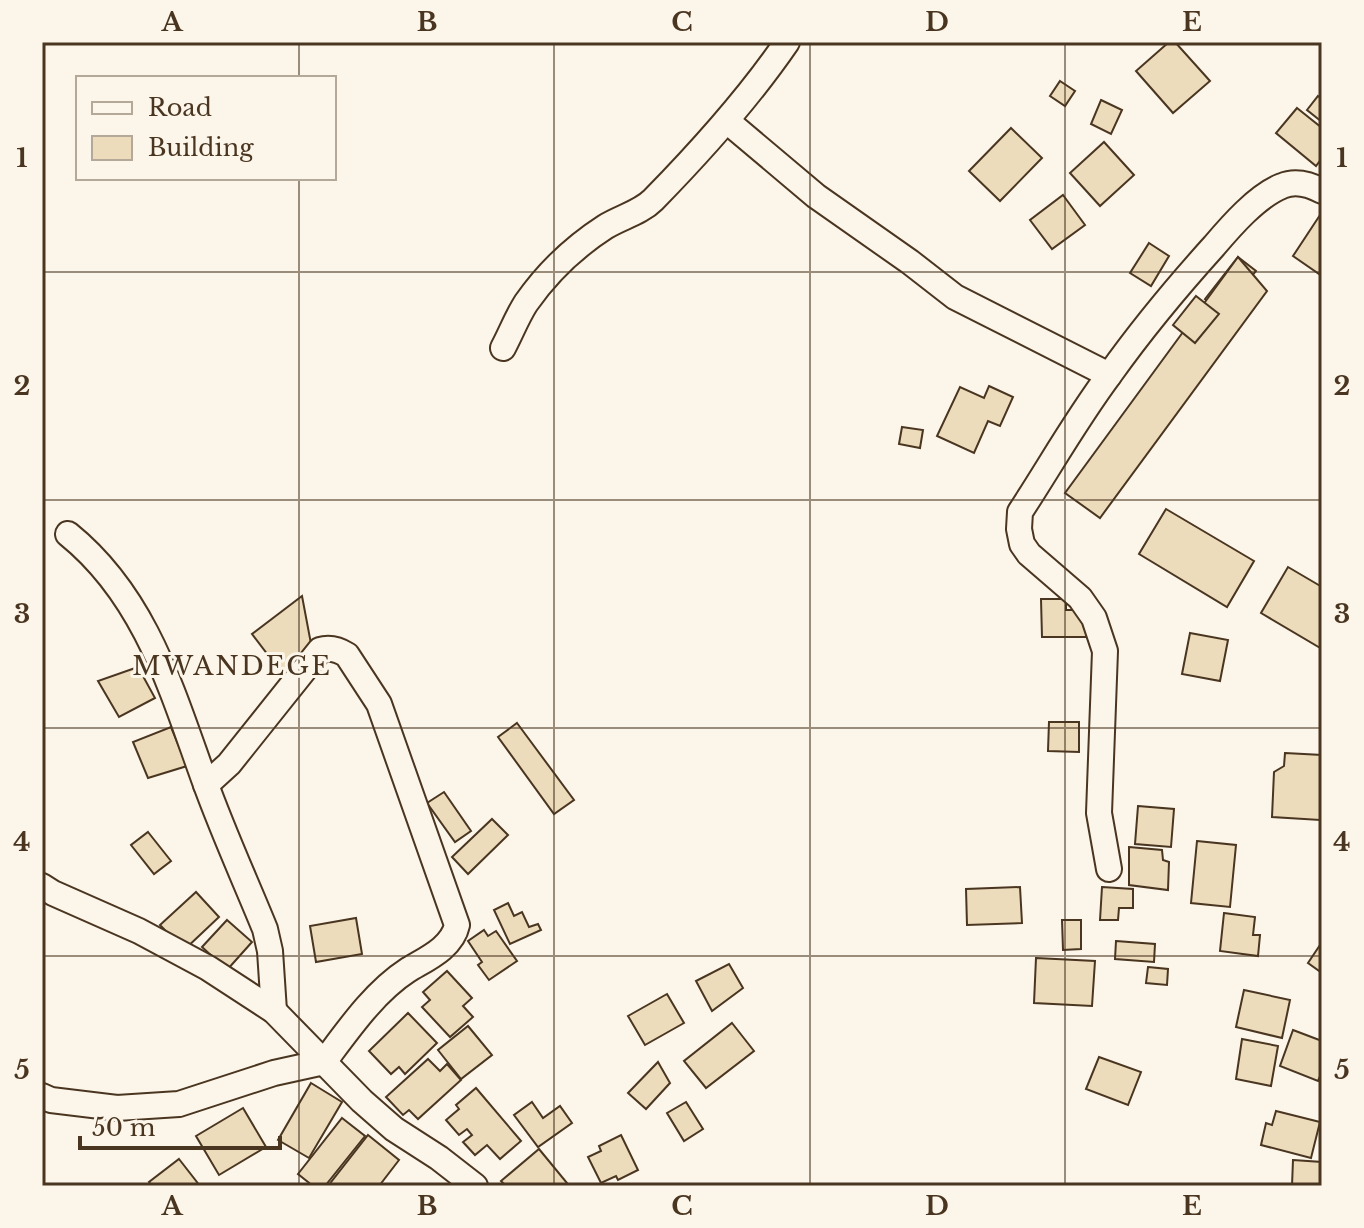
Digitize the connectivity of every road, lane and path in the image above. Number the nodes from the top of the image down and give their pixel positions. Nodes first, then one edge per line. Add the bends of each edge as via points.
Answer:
1 (787, 42) edge
2 (727, 121) junction
3 (1322, 191) edge
4 (503, 348) dead end
5 (1109, 375) junction
6 (68, 534) dead end
7 (206, 785) junction
8 (1109, 869) dead end
9 (42, 886) edge
10 (274, 1011) junction
11 (324, 1062) junction
12 (42, 1096) edge
13 (475, 1186) edge

1 - 2 street
2 - 4 street via 648,205 585,240 553,269 524,305
2 - 5 street via 816,196 955,297
3 - 5 street via 1297,182 1264,196 1190,272
5 - 8 street via 1020,512 1019,529 1029,554 1080,598 1094,618 1105,651 1099,813
6 - 7 street via 108,572 151,642
7 - 10 street via 265,929
7 - 11 street via 229,764 320,650 347,655 379,704 457,925 442,949 379,994
9 - 10 street via 208,968
10 - 11 street
11 - 12 street via 179,1104 117,1108
11 - 13 street via 394,1129

